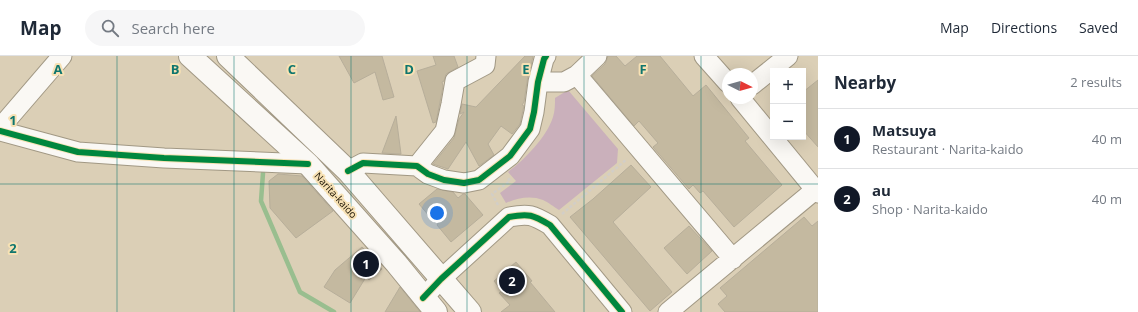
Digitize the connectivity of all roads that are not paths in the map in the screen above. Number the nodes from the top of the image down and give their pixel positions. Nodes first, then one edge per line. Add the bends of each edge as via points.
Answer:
1 (190, 56) edge
2 (228, 56) edge
3 (486, 56) edge
4 (546, 56) edge
5 (597, 56) edge
6 (704, 56) edge
7 (788, 56) edge
8 (55, 58) edge
9 (576, 75) junction
10 (722, 76) edge
11 (758, 80) edge
12 (538, 82) junction
13 (745, 104) edge
14 (0, 130) edge
15 (308, 164) junction
16 (417, 166) junction
17 (348, 171) junction
18 (816, 192) edge
19 (733, 259) junction
20 (441, 279) junction
21 (429, 305) edge
22 (470, 312) edge
23 (622, 312) edge
24 (668, 312) edge

1 - 15 highway, Narita-kaido
2 - 17 highway
3 - 16 street via 485,65 455,81 445,131
4 - 12 street
5 - 9 street
6 - 10 street
7 - 11 street
8 - 14 street
9 - 12 street via 564,82
9 - 19 street
12 - 16 street via 530,129 510,156 479,180 464,183 444,180 428,174
13 - 18 street
14 - 15 street via 78,152
15 - 21 highway, Narita-kaido
16 - 17 street via 363,163
17 - 20 highway
18 - 19 street
19 - 24 street
20 - 21 street
20 - 22 highway
20 - 23 street via 510,217 520,214 535,216 550,225

